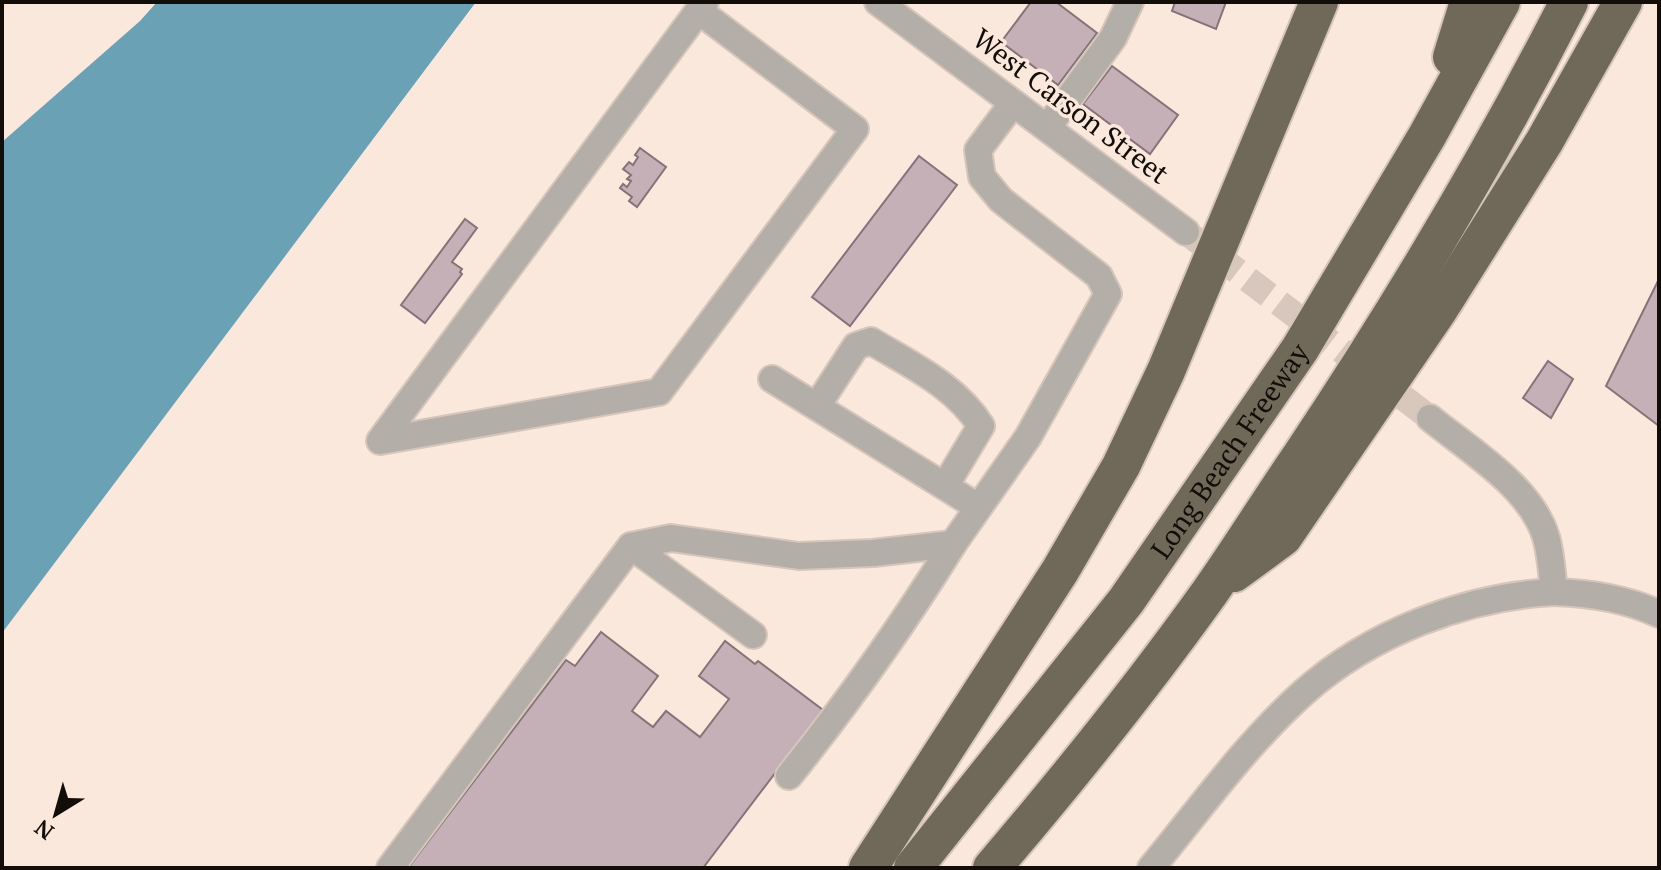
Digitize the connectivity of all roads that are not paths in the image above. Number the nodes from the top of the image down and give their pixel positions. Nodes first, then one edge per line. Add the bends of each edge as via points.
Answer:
1 (878, 2) edge
2 (1130, 2) edge
3 (1319, 2) edge
4 (1469, 2) edge
5 (1501, 2) edge
6 (1569, 2) edge
7 (1623, 2) edge
8 (702, 6) edge
9 (1013, 103) junction
10 (1047, 128) junction
11 (1427, 136) junction
12 (1186, 232) tunnel mouth
13 (772, 379) dead end
14 (817, 406) junction
15 (1430, 418) tunnel mouth
16 (945, 486) junction
17 (978, 507) junction
18 (953, 544) junction
19 (631, 546) junction
20 (1210, 592) junction
21 (1554, 592) junction
22 (1659, 614) edge
23 (753, 635) dead end
24 (789, 776) dead end
25 (390, 868) edge
26 (868, 868) edge
27 (913, 868) edge
28 (992, 868) edge
29 (1151, 868) edge

1 - 9 street, West Carson Street
2 - 10 street via 1113,38
3 - 26 highway via 1166,371 1121,466 1060,571
4 - 11 highway
5 - 11 highway, Long Beach Freeway
6 - 20 highway via 1459,205 1378,340
7 - 20 highway via 1544,142 1439,309 1283,537
8 - 8 street via 521,251 380,441 659,392 855,129
9 - 10 street, West Carson Street
9 - 17 street via 978,150 982,177 1001,200 1099,276 1108,294 1028,437
10 - 12 street, West Carson Street
11 - 27 highway, Long Beach Freeway via 1300,349 1126,601
13 - 14 street
14 - 16 street
14 - 16 street via 856,346 871,341 941,384 969,406 981,426
15 - 21 street via 1520,492 1536,513 1547,539
16 - 17 street
17 - 18 street
18 - 19 street via 799,556 671,538
18 - 24 street via 908,616
19 - 23 street
19 - 25 street
20 - 28 highway
21 - 22 street via 1580,593
21 - 29 street via 1474,603 1418,622 1362,651 1305,691

